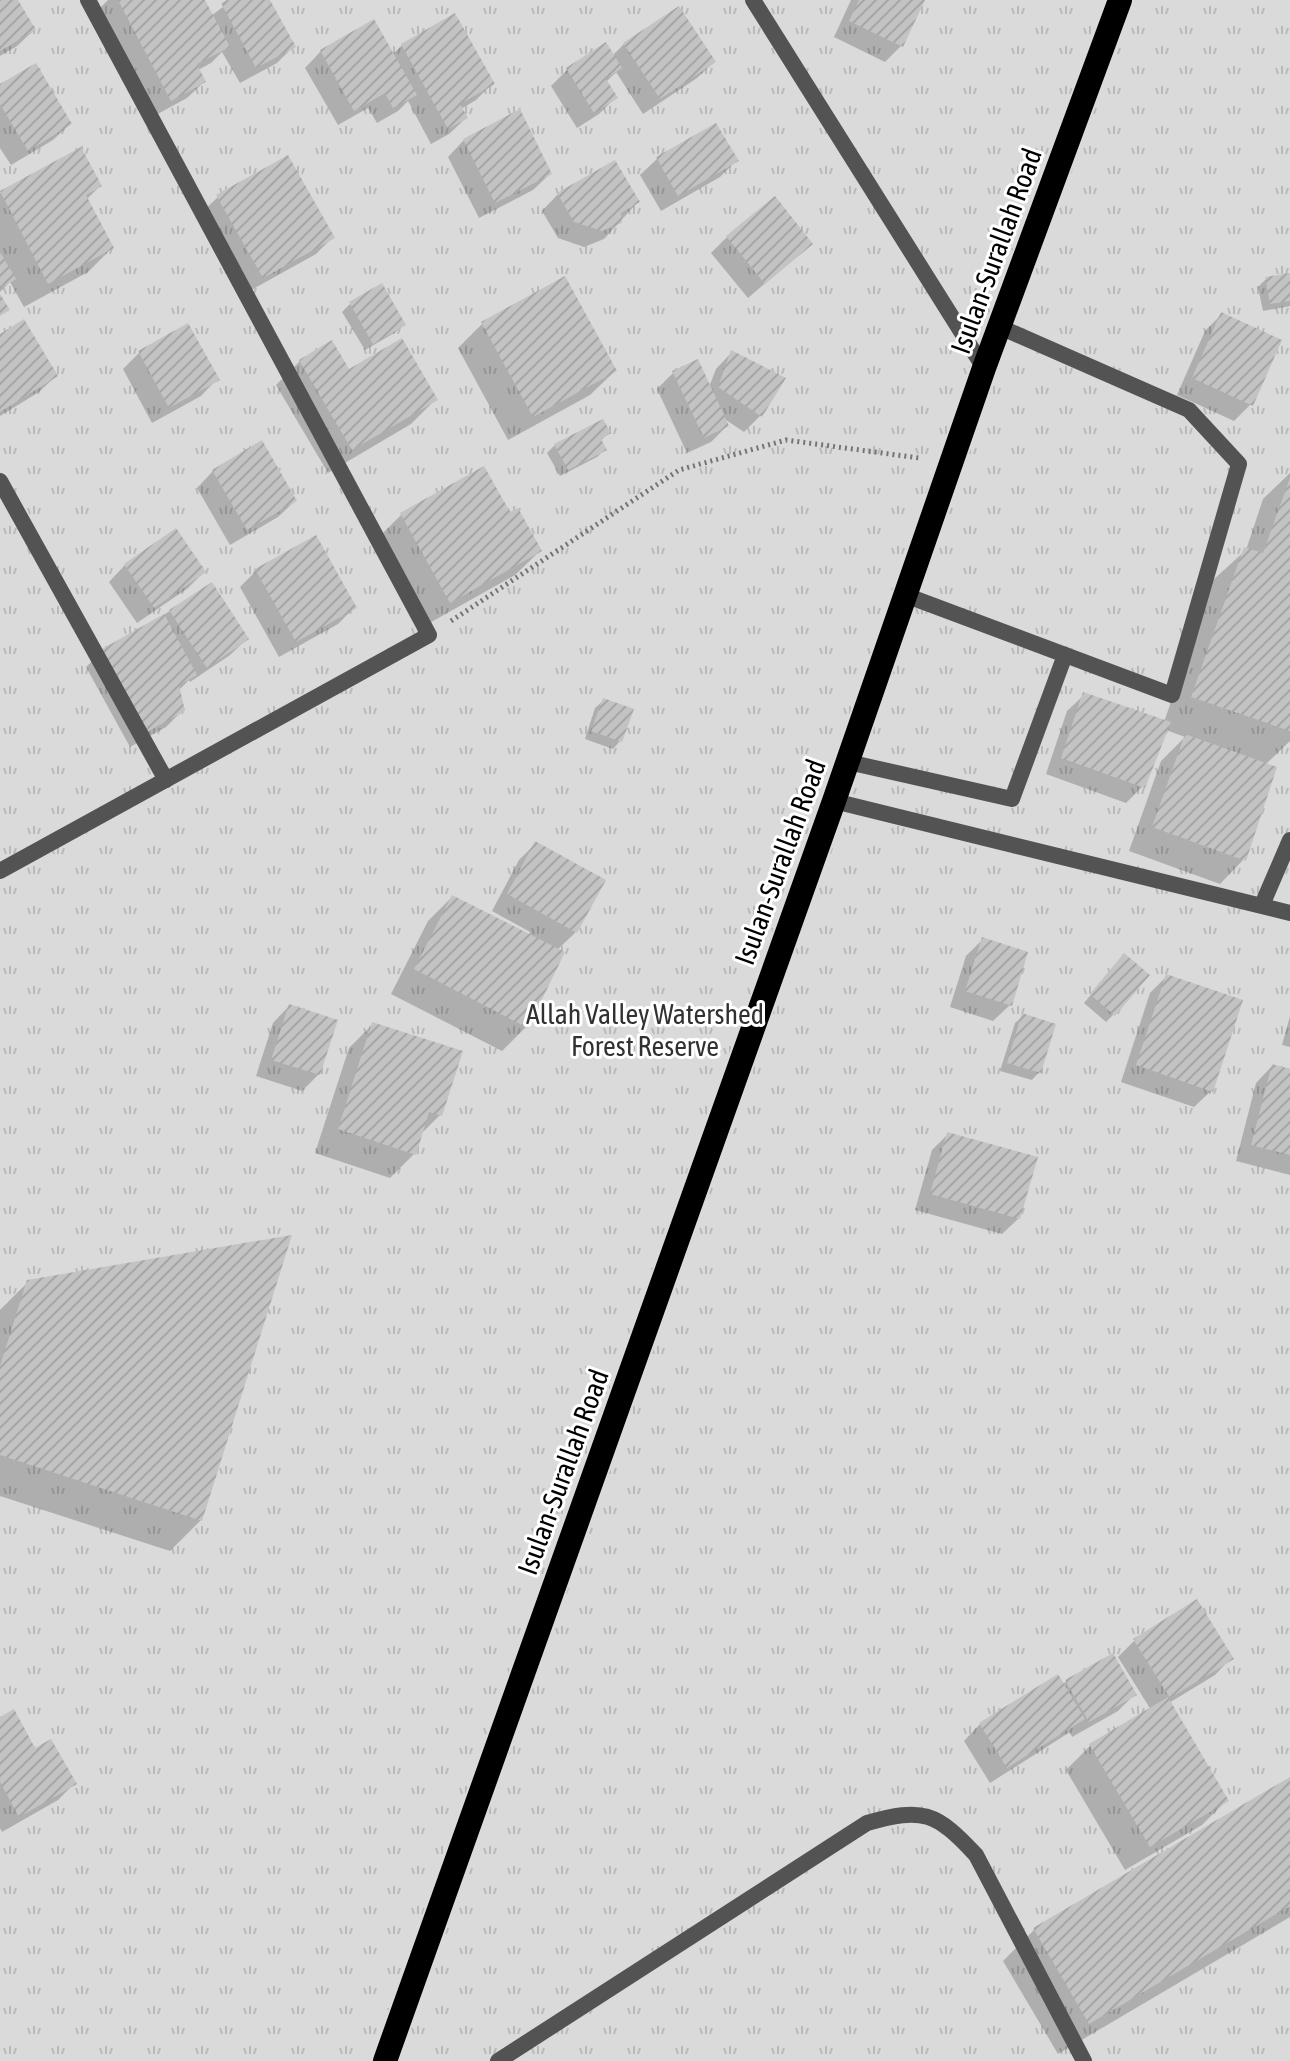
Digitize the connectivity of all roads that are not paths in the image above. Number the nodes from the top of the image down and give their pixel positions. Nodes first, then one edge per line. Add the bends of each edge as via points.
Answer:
1 (88, 0) edge
2 (753, 0) edge
3 (1120, 0) edge
4 (1000, 327) junction
5 (984, 368) junction
6 (0, 481) edge
7 (905, 595) junction
8 (1065, 655) junction
9 (848, 762) junction
10 (166, 780) junction
11 (834, 801) junction
12 (1290, 840) edge
13 (0, 871) edge
14 (1262, 905) junction
15 (1290, 913) edge
16 (385, 2061) edge
17 (498, 2061) edge
18 (1084, 2061) edge

1 - 10 street via 429,635
2 - 5 street
3 - 4 highway, Isulan-Surallah Road
4 - 5 highway, Isulan-Surallah Road
4 - 8 street via 1189,410 1239,464 1172,695
5 - 7 highway, Isulan-Surallah Road
6 - 10 street
7 - 8 street
7 - 9 highway, Isulan-Surallah Road
8 - 9 street via 1012,799
9 - 11 highway, Isulan-Surallah Road
10 - 13 street
11 - 14 street
11 - 16 highway, Isulan-Surallah Road
12 - 14 street
14 - 15 street
17 - 18 street via 867,1823 902,1813 923,1815 951,1828 976,1855

